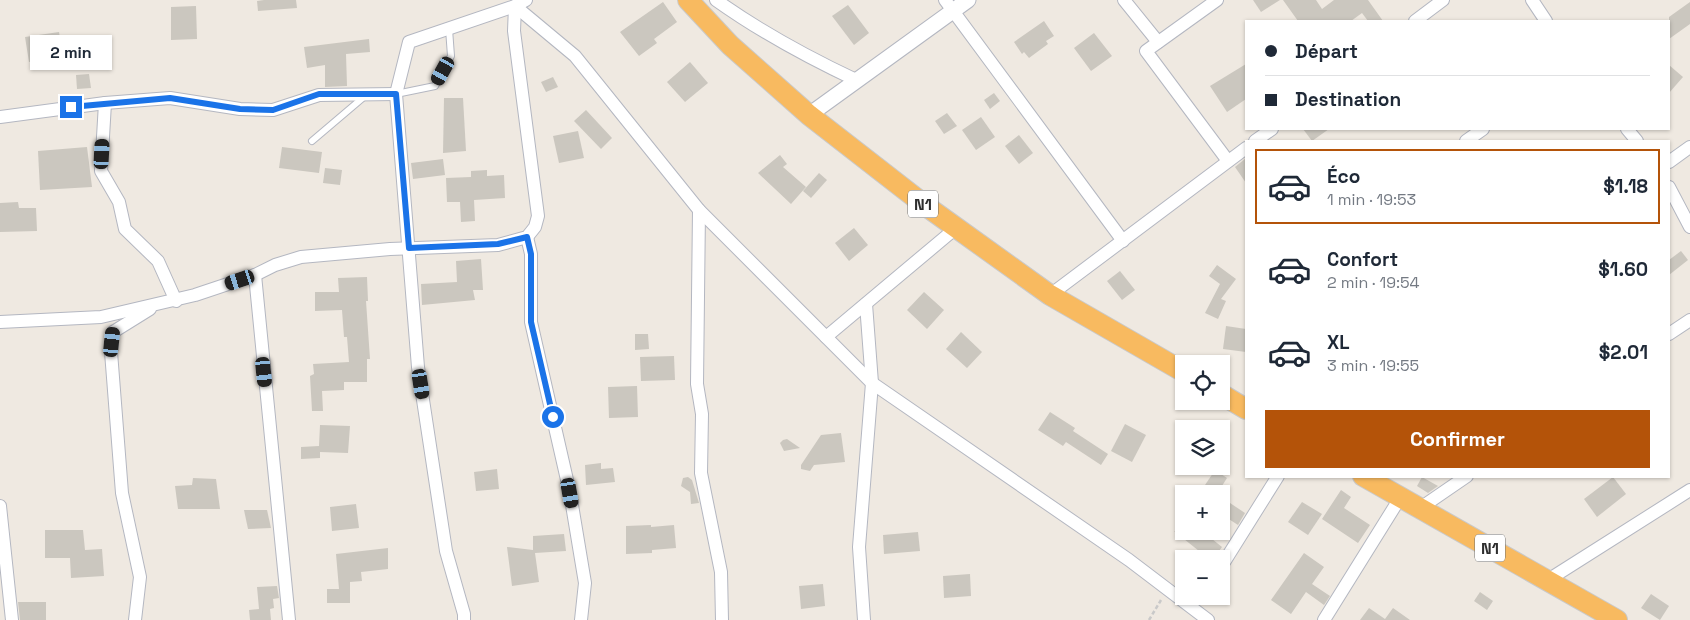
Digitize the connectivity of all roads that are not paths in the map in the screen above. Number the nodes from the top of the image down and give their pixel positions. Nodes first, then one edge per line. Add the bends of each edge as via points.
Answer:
1 (688, 0) edge
2 (716, 0) edge
3 (968, 0) edge
4 (1124, 0) edge
5 (1217, 0) edge
6 (1444, 0) edge
7 (1532, 0) edge
8 (520, 3) edge
9 (949, 6) edge
10 (1416, 20) edge
11 (1545, 20) edge
12 (449, 29) junction
13 (1158, 42) junction
14 (856, 80) junction
15 (368, 94) junction
16 (396, 94) junction
17 (105, 103) junction
18 (809, 115) junction
19 (0, 117) edge
20 (1271, 130) edge
21 (1482, 130) edge
22 (1627, 130) edge
23 (1256, 140) edge
24 (1467, 140) edge
25 (1636, 140) edge
26 (312, 141) dead end
27 (1690, 147) edge
28 (1245, 149) edge
29 (1670, 161) edge
30 (1228, 162) junction
31 (1670, 190) edge
32 (699, 210) junction
33 (1690, 227) edge
34 (956, 228) junction
35 (527, 237) junction
36 (1123, 241) junction
37 (409, 248) junction
38 (255, 275) junction
39 (1050, 295) junction
40 (176, 300) junction
41 (158, 304) junction
42 (866, 304) junction
43 (1690, 320) edge
44 (0, 322) edge
45 (1670, 333) edge
46 (826, 337) junction
47 (1175, 367) edge
48 (872, 383) junction
49 (1230, 399) edge
50 (1245, 408) edge
51 (1277, 478) edge
52 (1365, 478) edge
53 (1464, 478) edge
54 (1690, 490) edge
55 (1400, 498) junction
56 (0, 506) edge
57 (1420, 509) junction
58 (1230, 552) edge
59 (1548, 580) junction
60 (1175, 593) edge
61 (1195, 605) edge
62 (1606, 618) edge
63 (12, 620) edge
64 (135, 620) edge
65 (289, 620) edge
66 (464, 620) edge
67 (581, 620) edge
68 (722, 620) edge
69 (864, 620) edge
70 (1208, 620) edge
71 (1324, 620) edge

1 - 18 highway, N1 via 730,45
2 - 14 street via 801,54
3 - 9 street
4 - 13 street
5 - 13 street
6 - 10 street
7 - 11 street
8 - 12 street
8 - 32 street via 575,56
8 - 35 street via 514,31 538,216
9 - 14 street
9 - 36 street
12 - 16 street via 410,42
12 - 16 lane via 452,56 435,86
13 - 30 street via 1146,50
14 - 18 street
15 - 16 street
15 - 17 street via 319,94 273,110 240,109 170,98
15 - 26 lane
16 - 37 street
17 - 19 street
17 - 40 street via 101,171 119,202 125,230 158,260
18 - 34 highway, N1
20 - 23 street
21 - 24 street
22 - 25 street
27 - 29 street
28 - 30 street
30 - 36 street
31 - 33 street
32 - 46 street
32 - 68 street via 697,384 702,414 701,473 721,572
34 - 39 highway, N1
34 - 42 street
35 - 37 street via 498,244
35 - 67 street via 531,254 531,322 570,493 585,583
36 - 39 street
37 - 38 street via 301,257
37 - 66 street via 418,367 446,551
38 - 40 street
38 - 65 street
39 - 47 highway, N1
40 - 41 street
41 - 44 street via 101,317
41 - 64 street via 113,332 111,352 122,493 140,578
42 - 46 street
42 - 48 street
43 - 45 street
46 - 48 street
48 - 60 street
48 - 69 street via 859,547
49 - 50 highway
51 - 58 street
52 - 55 highway, N1
53 - 57 street
54 - 59 street
55 - 57 highway, N1
55 - 71 street
56 - 63 street
57 - 59 highway, N1
59 - 62 highway, N1
61 - 70 street

